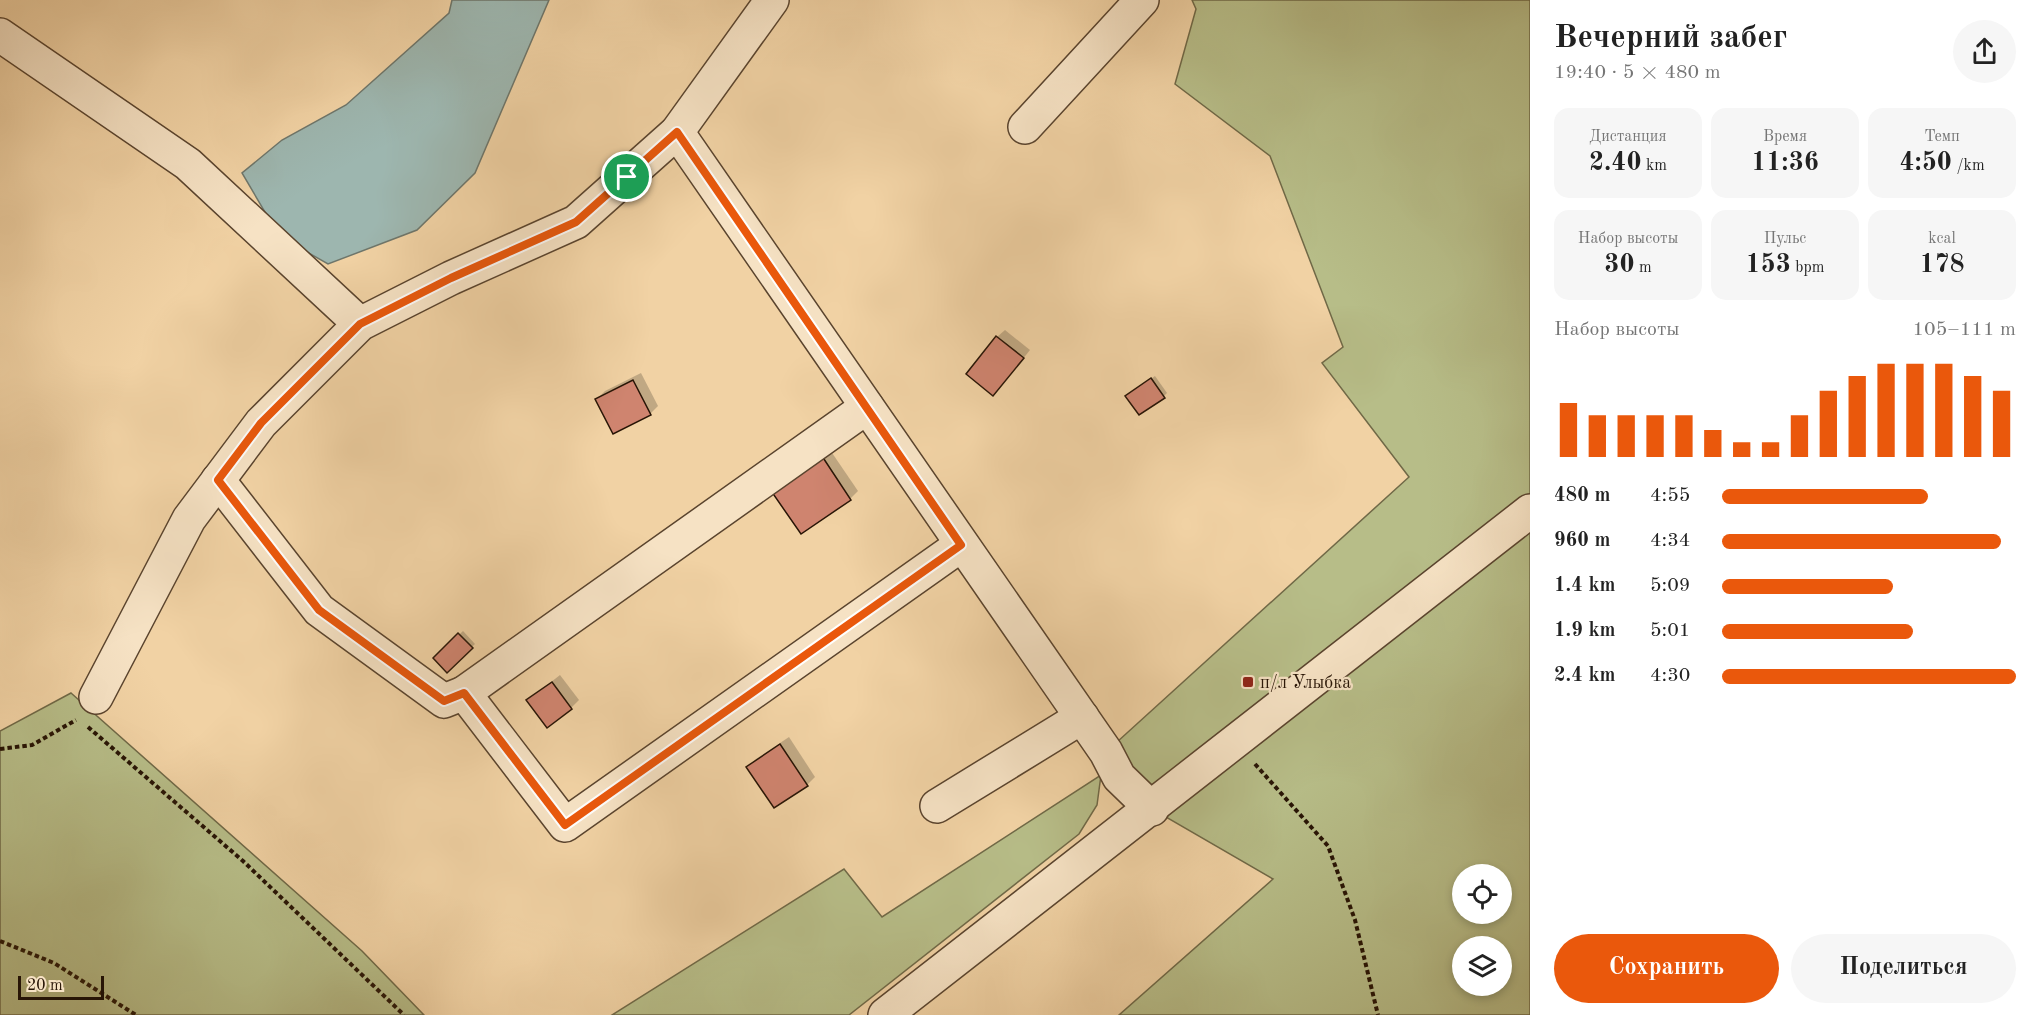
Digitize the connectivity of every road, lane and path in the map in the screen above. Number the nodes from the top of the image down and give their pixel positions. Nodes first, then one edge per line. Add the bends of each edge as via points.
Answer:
1 (772, 0) edge
2 (1142, 0) edge
3 (0, 34) edge
4 (1025, 127) dead end
5 (677, 132) junction
6 (360, 324) junction
7 (867, 407) junction
8 (218, 480) junction
9 (1530, 511) edge
10 (961, 545) junction
11 (464, 693) junction
12 (87, 708) junction
13 (1082, 717) junction
14 (1235, 741) junction
15 (0, 749) edge
16 (937, 806) dead end
17 (1152, 808) junction
18 (0, 941) edge
19 (136, 1015) edge
20 (404, 1015) edge
21 (885, 1015) edge
22 (1378, 1015) edge

1 - 5 street
2 - 4 street
3 - 6 street via 188,164
5 - 6 street via 576,222
5 - 7 street
6 - 8 street via 261,423
7 - 10 street
7 - 11 street
8 - 11 street via 319,610 444,701
8 - 12 street via 189,519
9 - 14 street
10 - 11 street via 565,825
10 - 13 street
12 - 15 path via 32,745
12 - 20 path
13 - 16 street
13 - 17 street via 1119,777
14 - 17 street
14 - 22 path via 1328,846 1355,920
17 - 21 street
18 - 19 path via 54,963

